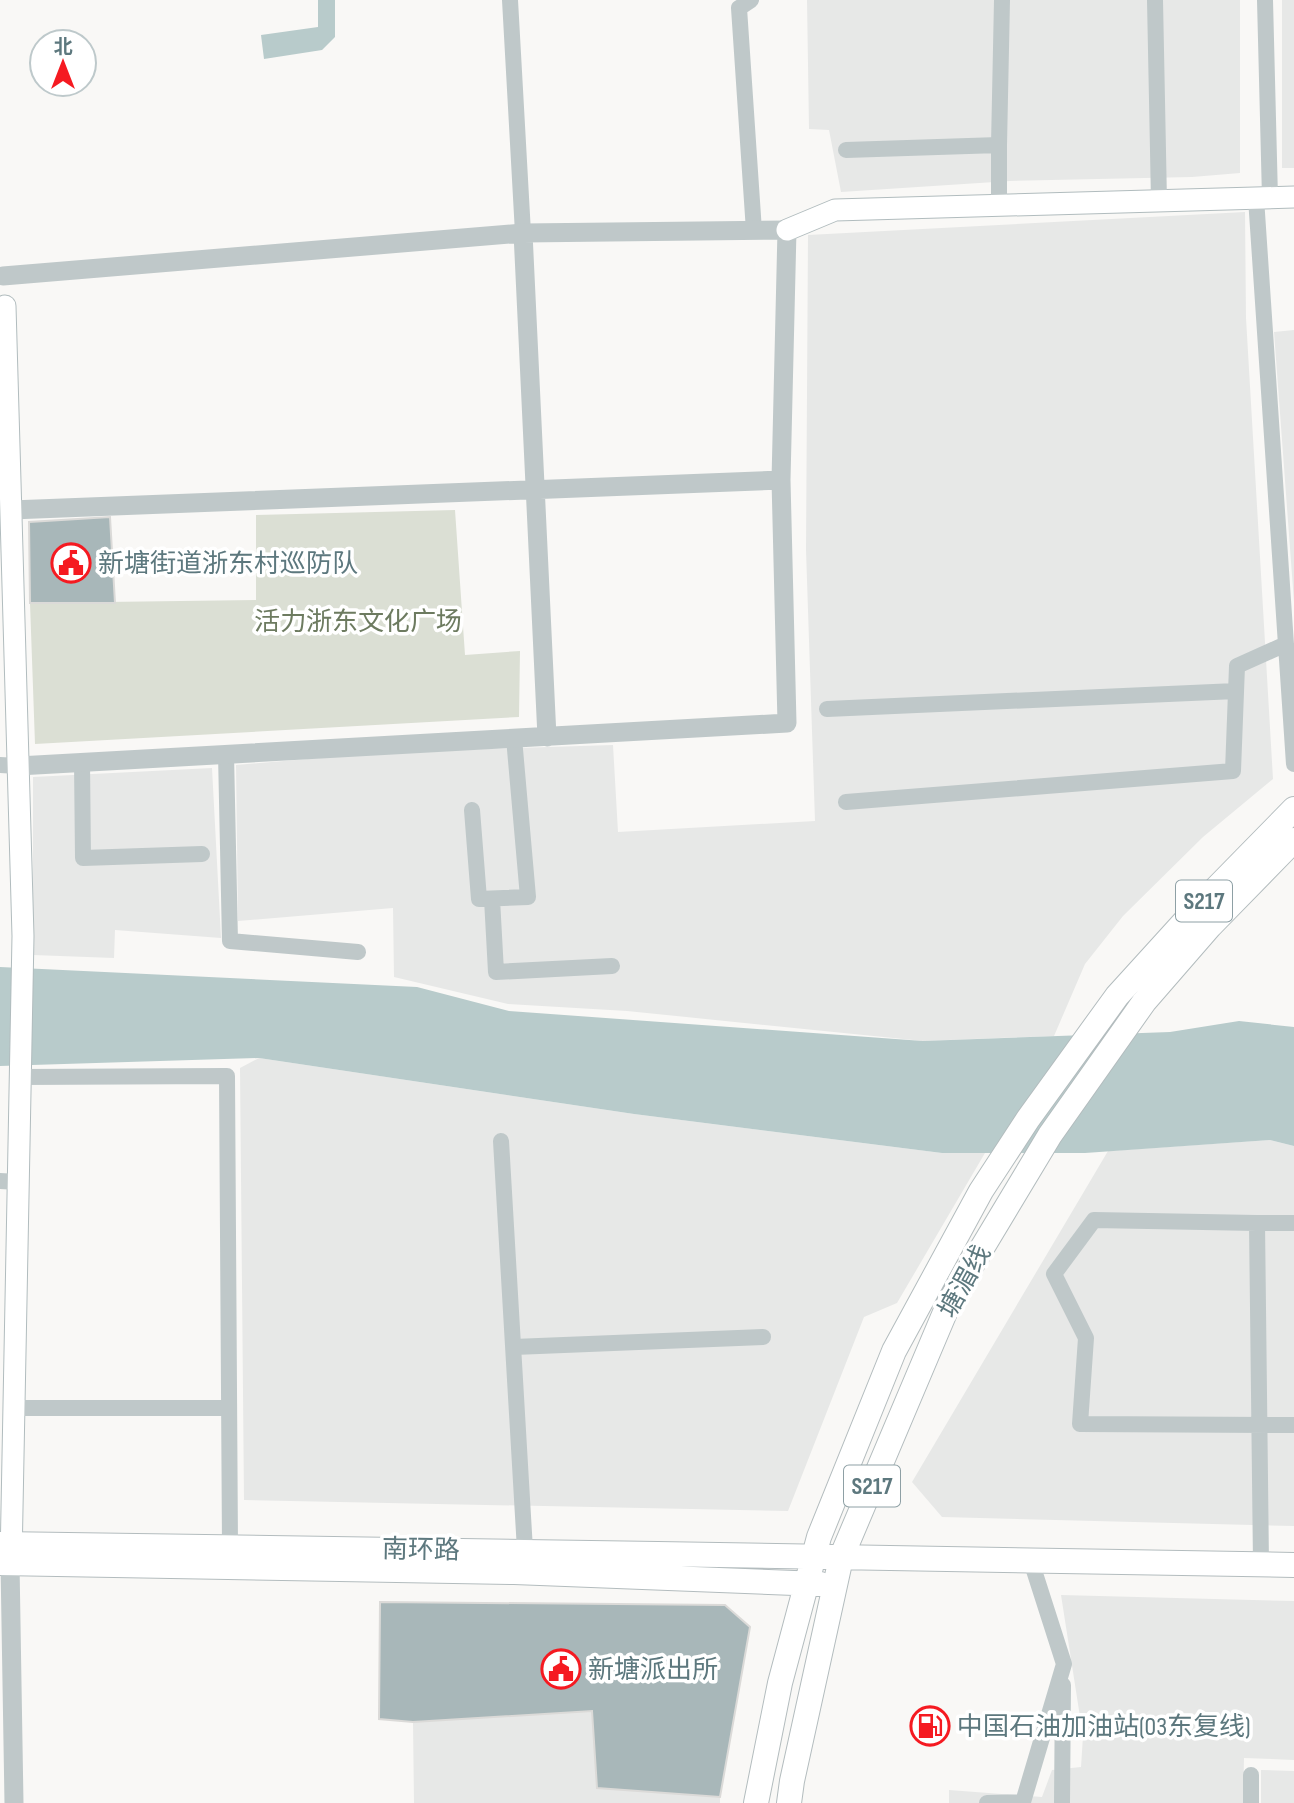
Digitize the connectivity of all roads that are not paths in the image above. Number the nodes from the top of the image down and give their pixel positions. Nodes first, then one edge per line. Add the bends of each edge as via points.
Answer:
1 (510, 0) edge
2 (751, 0) edge
3 (1002, 0) edge
4 (1155, 0) edge
5 (1265, 0) edge
6 (999, 145) junction
7 (846, 149) dead end
8 (1294, 197) edge
9 (1263, 198) junction
10 (1159, 201) junction
11 (999, 205) junction
12 (787, 230) junction
13 (754, 231) junction
14 (523, 233) junction
15 (1, 276) edge
16 (5, 306) joint
17 (4, 381) edge
18 (5, 450) edge
19 (781, 480) junction
20 (534, 489) junction
21 (11, 510) junction
22 (7, 624) edge
23 (1286, 644) junction
24 (1236, 691) junction
25 (827, 709) dead end
26 (547, 737) junction
27 (514, 738) junction
28 (226, 754) junction
29 (82, 762) junction
30 (1294, 764) edge
31 (9, 766) edge
32 (846, 802) dead end
33 (1294, 808) edge
34 (472, 810) dead end
35 (1294, 840) edge
36 (202, 854) dead end
37 (492, 899) junction
38 (358, 952) dead end
39 (612, 966) dead end
40 (20, 1077) junction
41 (501, 1140) dead end
42 (9, 1182) edge
43 (1257, 1223) junction
44 (1294, 1223) edge
45 (763, 1337) dead end
46 (514, 1347) junction
47 (14, 1408) junction
48 (229, 1408) junction
49 (1294, 1425) edge
50 (1259, 1426) junction
51 (7, 1463) edge
52 (230, 1547) junction
53 (525, 1550) junction
54 (6, 1554) edge
55 (814, 1558) junction
56 (842, 1558) junction
57 (1031, 1561) junction
58 (1261, 1564) junction
59 (1294, 1565) edge
60 (806, 1584) junction
61 (835, 1584) junction
62 (6, 1662) edge
63 (1064, 1665) junction
64 (1251, 1775) dead end
65 (14, 1803) edge
66 (756, 1803) edge
67 (789, 1803) edge
68 (988, 1803) edge
69 (1062, 1803) edge
70 (1251, 1803) edge

1 - 14 street
2 - 13 street via 738,8
3 - 6 street
4 - 10 street
5 - 9 street
6 - 7 street
6 - 11 street
8 - 9 main road
9 - 10 main road
9 - 23 street
10 - 11 main road
11 - 12 main road via 835,210
12 - 13 street
12 - 19 street
13 - 14 street
14 - 15 street
14 - 20 street
15 - 16 street
16 - 17 main road
17 - 18 main road
18 - 21 main road
19 - 20 street
19 - 26 street via 787,723
20 - 21 street
20 - 26 street
21 - 22 main road
22 - 31 main road
23 - 24 street via 1237,666
23 - 30 street
24 - 25 street
24 - 32 street via 1234,771
26 - 27 street
27 - 28 street
27 - 37 street via 528,897
28 - 29 street
28 - 38 street via 230,941
29 - 31 street
29 - 36 street via 83,858
31 - 40 main road via 23,936
33 - 55 main road, S217 via 1117,996 981,1191 894,1351
34 - 37 street via 479,900
35 - 56 main road, 塘湄线 / S217 via 1210,926 1144,1003 1050,1135 949,1303
37 - 39 street via 496,972
40 - 42 main road
40 - 48 street via 227,1076
41 - 46 street
42 - 47 main road
43 - 44 street
43 - 50 street
43 - 50 street via 1094,1220 1054,1275 1086,1338 1080,1424
45 - 46 street
46 - 53 street
47 - 48 street
47 - 51 main road
48 - 52 street
49 - 50 street
50 - 58 street
51 - 54 main road
52 - 53 main road, 南环路
52 - 54 main road, 南环路
53 - 55 main road, 南环路
54 - 60 main road, 南环路
54 - 62 street
55 - 56 main road, 南环路
55 - 60 main road, S217
56 - 57 main road, 南环路
56 - 61 main road, 塘湄线 / S217
57 - 58 main road, 南环路
57 - 63 street
58 - 59 main road, 南环路
60 - 61 main road, 南环路
60 - 66 main road, S217
61 - 67 main road, 塘湄线 / S217
62 - 65 street
63 - 68 street via 1023,1802
63 - 69 street
64 - 70 street

